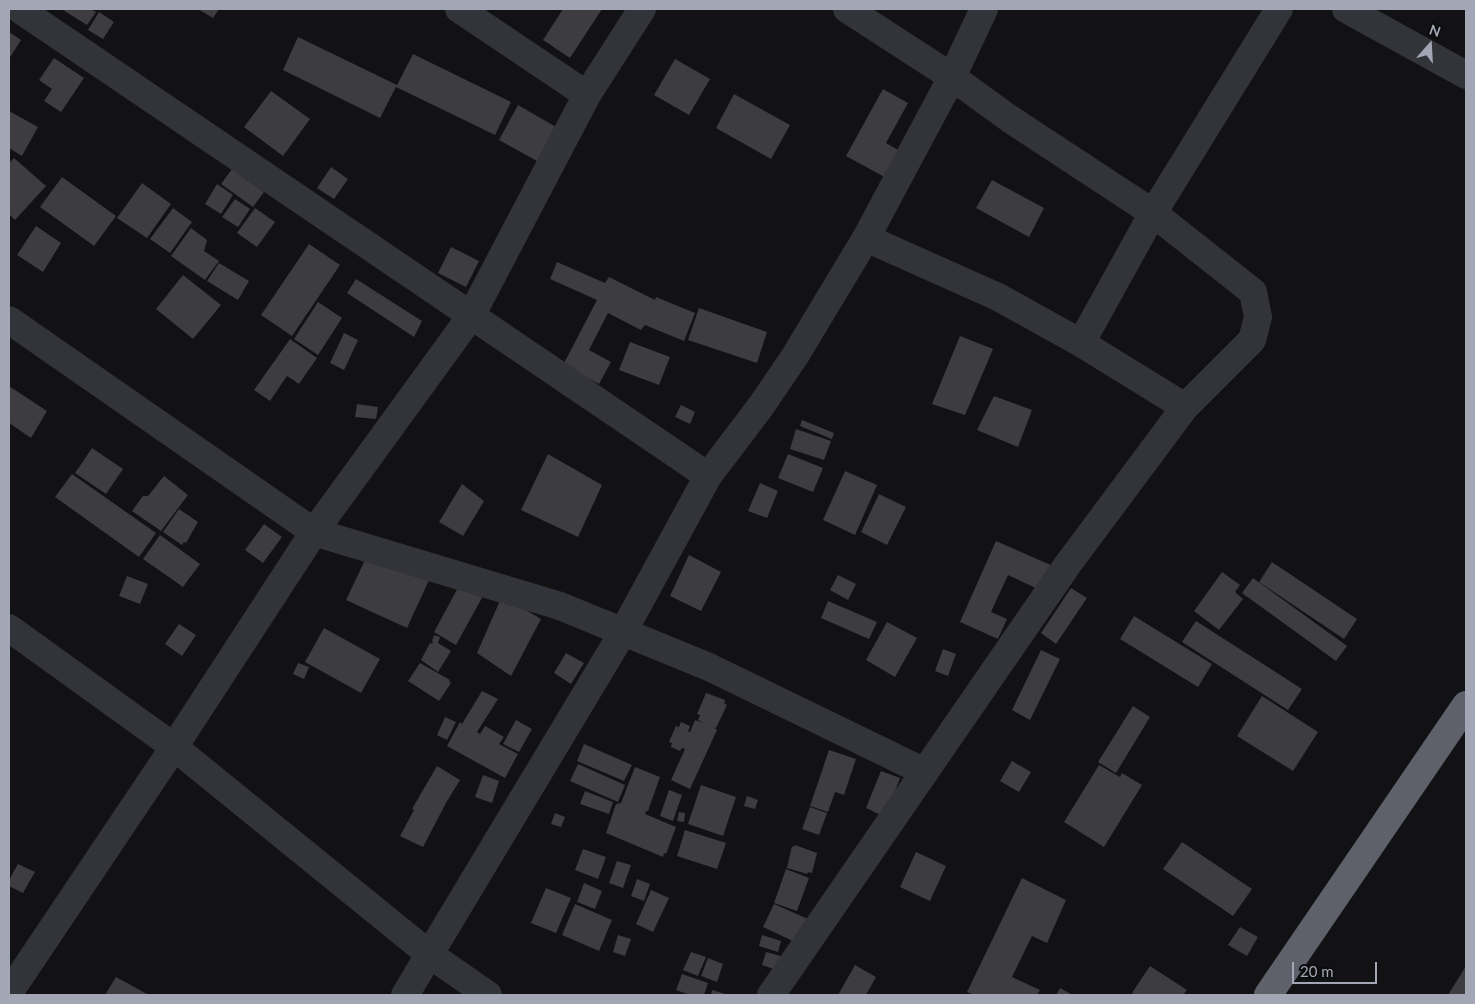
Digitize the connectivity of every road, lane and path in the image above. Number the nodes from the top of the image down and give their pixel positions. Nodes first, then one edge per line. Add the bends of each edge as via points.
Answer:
1 (19, 9) edge
2 (459, 9) edge
3 (642, 9) edge
4 (847, 9) edge
5 (984, 9) edge
6 (1279, 9) edge
7 (1346, 9) edge
8 (1466, 76) edge
9 (952, 78) junction
10 (587, 95) junction
11 (1154, 213) junction
12 (866, 238) junction
13 (471, 316) junction
14 (9, 320) edge
15 (1081, 343) junction
16 (1185, 407) junction
17 (708, 476) junction
18 (314, 532) junction
19 (9, 628) edge
20 (623, 632) junction
21 (1466, 705) edge
22 (174, 747) junction
23 (925, 772) junction
24 (429, 954) junction
25 (9, 993) edge
26 (405, 995) edge
27 (488, 995) edge
28 (771, 995) edge
29 (1268, 995) edge

1 - 13 street
2 - 10 street
3 - 10 street
4 - 9 street
5 - 9 street
6 - 11 street
7 - 8 street
9 - 11 street
9 - 12 street
10 - 13 street
11 - 15 street
11 - 16 street via 1253,292 1258,317 1252,340
12 - 15 street via 998,297
12 - 17 street via 795,356
13 - 17 street
13 - 18 street
14 - 18 street
15 - 16 street
16 - 23 street via 1068,564
17 - 20 street
18 - 20 street via 560,606
18 - 22 street
19 - 22 street
20 - 23 street via 709,667
20 - 24 street
21 - 29 highway
22 - 24 street
22 - 25 street
23 - 28 street
24 - 26 street
24 - 27 street

